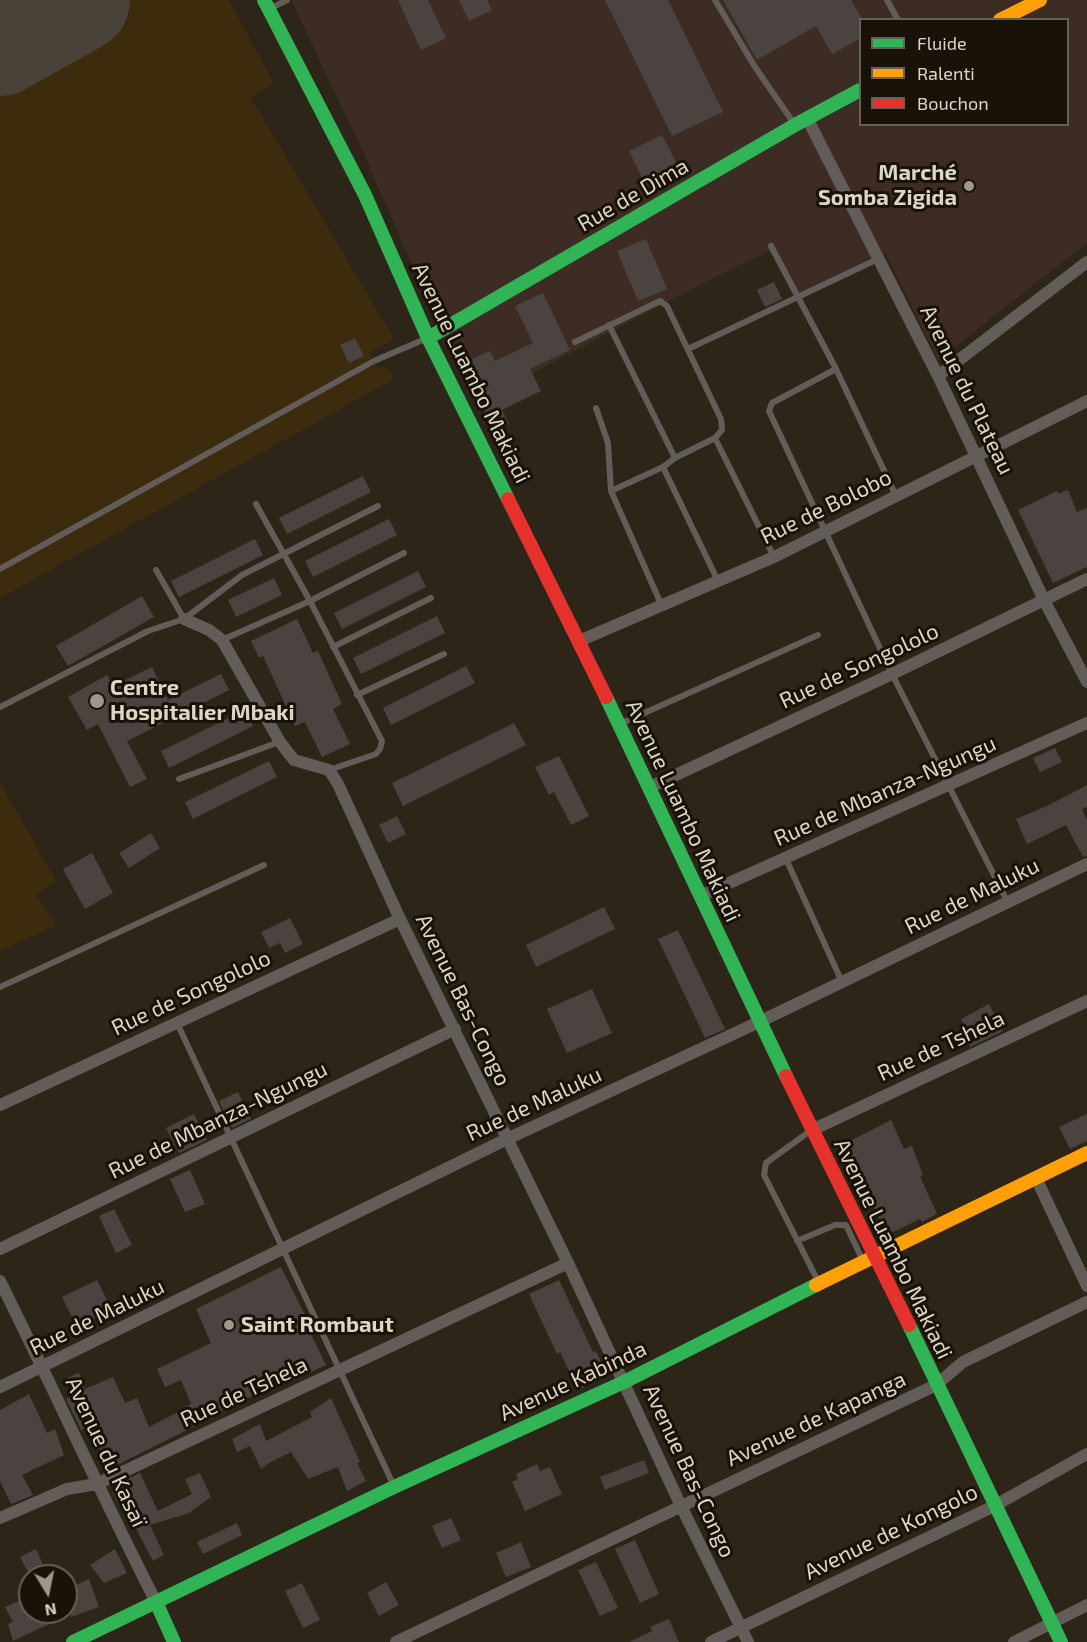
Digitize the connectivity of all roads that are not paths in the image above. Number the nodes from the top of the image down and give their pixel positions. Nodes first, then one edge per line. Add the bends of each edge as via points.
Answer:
1 (287, 0) edge
2 (715, 0) edge
3 (887, 0) edge
4 (1032, 2) edge
5 (266, 4) edge
6 (897, 18) edge
7 (1004, 18) edge
8 (859, 91) edge
9 (801, 122) junction
10 (771, 246) dead end
11 (878, 260) junction
12 (1087, 262) edge
13 (798, 297) junction
14 (609, 325) junction
15 (428, 338) junction
16 (575, 342) dead end
17 (688, 349) junction
18 (836, 369) junction
19 (938, 376) junction
20 (1087, 401) edge
21 (597, 408) dead end
22 (715, 438) junction
23 (978, 457) junction
24 (675, 458) junction
25 (663, 467) junction
26 (611, 491) junction
27 (896, 497) junction
28 (256, 504) dead end
29 (378, 506) dead end
30 (826, 531) junction
31 (404, 553) dead end
32 (285, 555) junction
33 (774, 557) junction
34 (0, 569) edge
35 (156, 570) dead end
36 (1087, 579) edge
37 (718, 581) junction
38 (431, 598) dead end
39 (1044, 600) junction
40 (310, 601) junction
41 (661, 604) junction
42 (184, 619) junction
43 (818, 635) dead end
44 (222, 640) junction
45 (579, 641) junction
46 (333, 647) junction
47 (444, 654) dead end
48 (892, 674) junction
49 (1087, 682) edge
50 (357, 695) junction
51 (0, 707) edge
52 (1087, 723) edge
53 (618, 724) junction
54 (280, 742) junction
55 (329, 770) junction
56 (179, 779) dead end
57 (948, 786) junction
58 (648, 788) junction
59 (786, 859) junction
60 (1087, 864) edge
61 (264, 865) dead end
62 (700, 896) junction
63 (1007, 901) junction
64 (399, 919) junction
65 (842, 982) junction
66 (0, 987) edge
67 (1087, 1001) edge
68 (177, 1022) junction
69 (759, 1022) junction
70 (454, 1029) junction
71 (0, 1105) edge
72 (812, 1130) junction
73 (230, 1137) junction
74 (507, 1139) junction
75 (1087, 1154) edge
76 (1036, 1178) junction
77 (797, 1241) junction
78 (0, 1249) edge
79 (284, 1249) junction
80 (870, 1259) junction
81 (568, 1263) junction
82 (0, 1281) edge
83 (820, 1283) junction
84 (1087, 1286) edge
85 (1087, 1302) edge
86 (43, 1367) junction
87 (340, 1370) junction
88 (624, 1382) junction
89 (936, 1385) junction
90 (0, 1387) edge
91 (1087, 1454) edge
92 (97, 1484) junction
93 (394, 1487) junction
94 (681, 1506) junction
95 (994, 1506) junction
96 (0, 1518) edge
97 (156, 1602) junction
98 (1087, 1605) edge
99 (1052, 1624) junction
100 (741, 1628) junction
101 (73, 1642) edge
102 (174, 1642) edge
103 (396, 1642) edge
104 (711, 1642) edge
105 (748, 1642) edge
106 (1014, 1642) edge
107 (1061, 1642) edge

1 - 5 lane
2 - 9 lane via 755,67
3 - 6 lane
4 - 7 main road
5 - 15 main road, Avenue Luambo Makiadi via 365,195
8 - 9 main road, Rue de Dima
9 - 11 street, Avenue du Plateau
9 - 15 main road, Rue de Dima
10 - 13 lane
11 - 13 lane
11 - 19 street, Avenue du Plateau
12 - 19 street
13 - 17 lane
13 - 18 lane
14 - 16 lane
14 - 17 lane via 660,301 667,306
14 - 24 lane
15 - 34 lane via 374,361
15 - 45 main road, Avenue Luambo Makiadi
17 - 22 lane via 721,419 722,430
18 - 27 lane
18 - 30 lane via 772,403 770,411
19 - 23 street, Avenue du Plateau
20 - 23 street, Rue de Bolobo
21 - 26 lane via 608,443
22 - 24 lane
22 - 33 lane
23 - 27 street, Rue de Bolobo
23 - 39 street, Avenue du Plateau
24 - 25 lane
25 - 26 lane
25 - 37 lane
26 - 41 lane
27 - 30 street, Rue de Bolobo
28 - 32 lane
29 - 32 lane
30 - 33 street, Rue de Bolobo
30 - 48 lane
31 - 40 lane
32 - 40 lane
32 - 42 lane via 242,575
33 - 37 street, Rue de Bolobo
35 - 42 lane
36 - 39 street, Rue de Songololo
37 - 41 street, Rue de Bolobo
38 - 46 lane
39 - 48 street, Rue de Songololo
39 - 49 street, Avenue du Plateau
40 - 44 lane
40 - 46 lane
41 - 45 street, Rue de Bolobo
42 - 44 street
42 - 51 lane via 148,631
43 - 53 lane
44 - 54 street
45 - 53 main road, Avenue Luambo Makiadi
46 - 50 lane
47 - 50 lane
48 - 57 lane
48 - 58 street, Rue de Songololo
50 - 55 lane via 382,741 380,749 376,754
52 - 57 street, Rue de Mbanza-Ngungu
53 - 58 main road, Avenue Luambo Makiadi
54 - 55 street via 294,760
54 - 56 lane
55 - 64 street, Avenue Bas-Congo
57 - 59 street, Rue de Mbanza-Ngungu
57 - 63 lane
58 - 62 main road, Avenue Luambo Makiadi
59 - 62 street, Rue de Mbanza-Ngungu
59 - 65 lane
60 - 63 street, Rue de Maluku
61 - 66 lane
62 - 69 main road, Avenue Luambo Makiadi
63 - 65 street, Rue de Maluku
64 - 68 street, Rue de Songololo
64 - 70 street, Avenue Bas-Congo
65 - 69 street, Rue de Maluku
67 - 72 street, Rue de Tshela
68 - 71 street, Rue de Songololo
68 - 73 lane
69 - 72 main road, Avenue Luambo Makiadi
69 - 74 street, Rue de Maluku
70 - 73 street, Rue de Mbanza-Ngungu
70 - 74 street, Avenue Bas-Congo
72 - 77 lane via 766,1163 764,1175
72 - 80 main road, Avenue Luambo Makiadi
73 - 78 street, Rue de Mbanza-Ngungu
73 - 79 lane
74 - 79 street, Rue de Maluku
74 - 81 street, Avenue Bas-Congo
75 - 76 main road, Avenue Kabinda
76 - 80 main road, Avenue Kabinda
76 - 84 street
77 - 80 lane via 835,1224 846,1226
77 - 83 lane
79 - 86 street, Rue de Maluku
79 - 87 lane
80 - 83 main road, Avenue Kabinda
80 - 89 main road, Avenue Luambo Makiadi
81 - 87 street, Rue de Tshela
81 - 88 street, Avenue Bas-Congo
82 - 86 street, Avenue du Kasaï
83 - 88 main road, Avenue Kabinda
85 - 89 street, Avenue de Kapanga via 963,1362
86 - 90 street, Rue de Maluku
86 - 92 street, Avenue du Kasaï
87 - 92 street, Rue de Tshela
87 - 93 lane
88 - 93 main road, Avenue Kabinda
88 - 94 street, Avenue Bas-Congo
89 - 94 street, Avenue de Kapanga
89 - 95 main road, Avenue Luambo Makiadi
91 - 95 street, Avenue de Kongolo
92 - 96 street, Rue de Tshela via 67,1489
92 - 97 street, Avenue du Kasaï
93 - 97 main road, Avenue Kabinda
94 - 100 street, Avenue Bas-Congo
94 - 103 street, Avenue de Kapanga
95 - 99 main road, Avenue Luambo Makiadi
95 - 100 street, Avenue de Kongolo
97 - 101 main road, Avenue Kabinda
97 - 102 main road, Avenue du Kasaï
98 - 99 street
99 - 106 street
99 - 107 main road, Avenue Luambo Makiadi
100 - 104 street, Avenue de Kongolo
100 - 105 street, Avenue Bas-Congo

